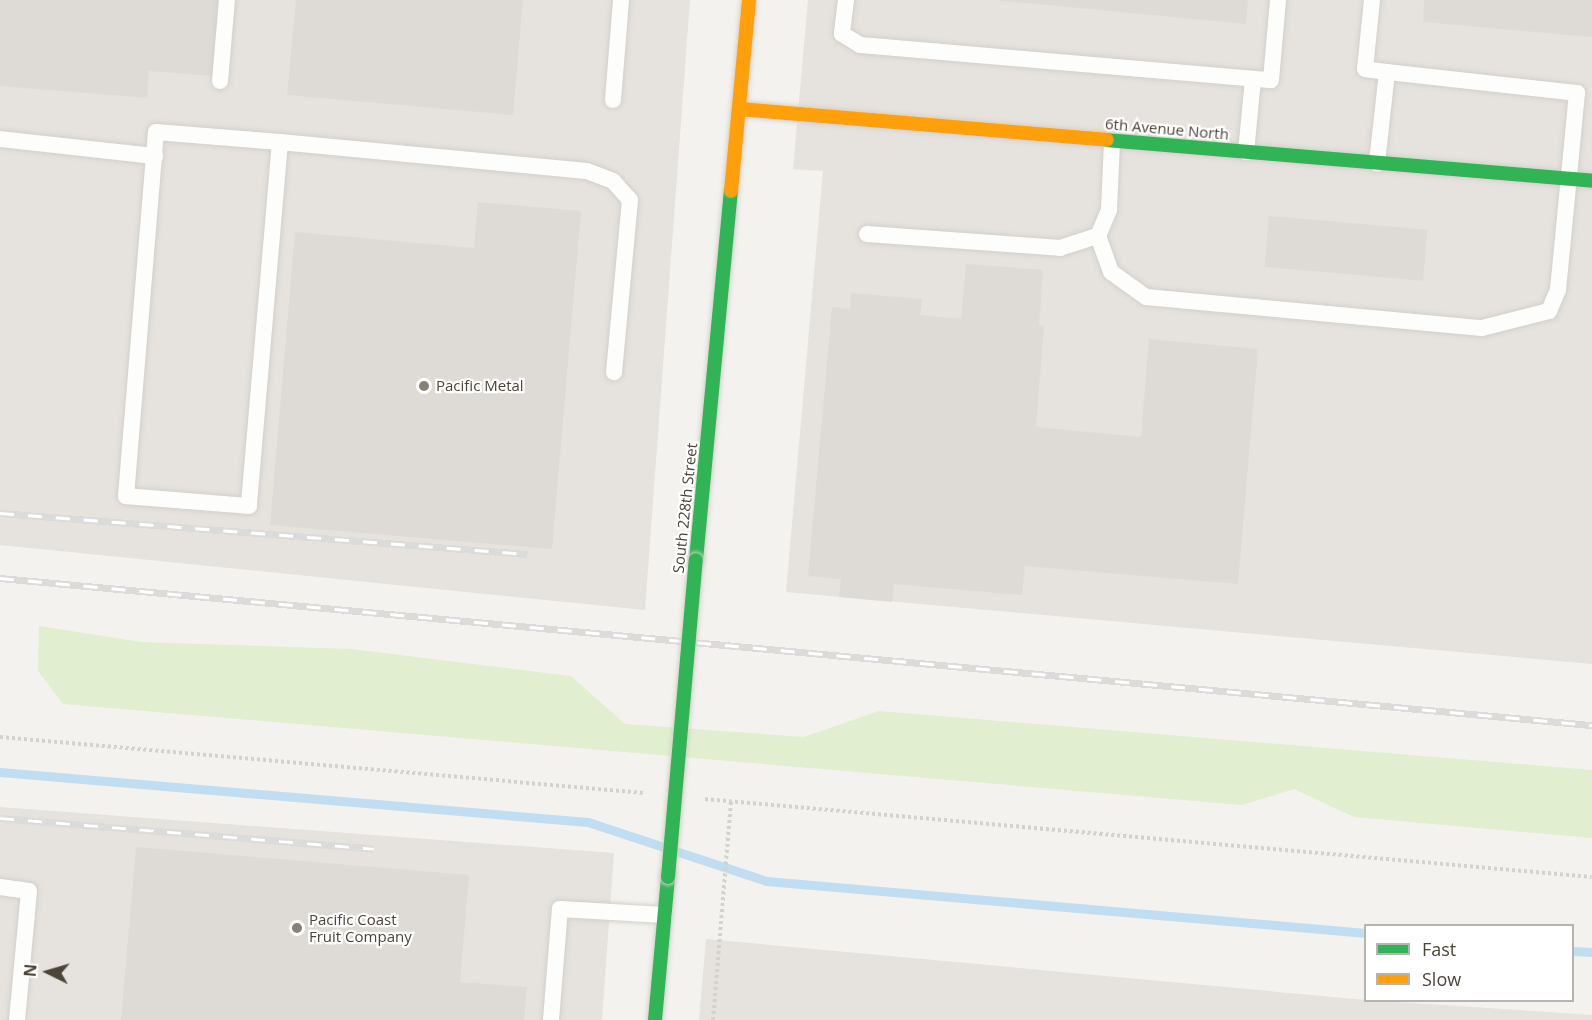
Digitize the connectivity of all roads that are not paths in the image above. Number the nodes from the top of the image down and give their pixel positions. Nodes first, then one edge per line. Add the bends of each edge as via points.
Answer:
1 (227, 0) edge
2 (621, 0) edge
3 (749, 0) edge
4 (846, 0) edge
5 (1278, 0) edge
6 (1372, 0) edge
7 (1387, 72) junction
8 (1253, 79) junction
9 (220, 81) dead end
10 (613, 100) dead end
11 (740, 109) junction
12 (0, 139) edge
13 (1112, 141) junction
14 (280, 142) junction
15 (1246, 152) junction
16 (155, 156) junction
17 (1377, 163) junction
18 (1567, 179) junction
19 (1592, 181) edge
20 (867, 234) dead end
21 (1098, 236) junction
22 (614, 372) dead end
23 (0, 887) edge
24 (664, 915) junction
25 (16, 1020) edge
26 (552, 1020) edge
27 (655, 1020) edge

1 - 9 lane
2 - 10 lane
3 - 11 main road, South 228th Street
4 - 8 lane via 842,34 860,45
5 - 8 lane via 1271,80
6 - 7 lane via 1365,69
7 - 17 lane
7 - 18 lane via 1577,93
8 - 15 lane
11 - 13 main road, 6th Avenue North
11 - 24 main road, South 228th Street, bridge
12 - 16 lane
13 - 15 main road, 6th Avenue North
13 - 21 lane via 1109,210
14 - 16 lane via 156,132
14 - 16 lane via 249,506 126,496
14 - 22 lane via 587,171 613,181 630,200
15 - 17 main road, 6th Avenue North
17 - 18 main road, 6th Avenue North
18 - 19 main road, 6th Avenue North
18 - 21 lane via 1558,290 1549,311 1482,328 1146,297 1111,272
20 - 21 lane via 1060,248
23 - 25 lane via 29,891
24 - 26 lane via 560,909
24 - 27 main road, South 228th Street

